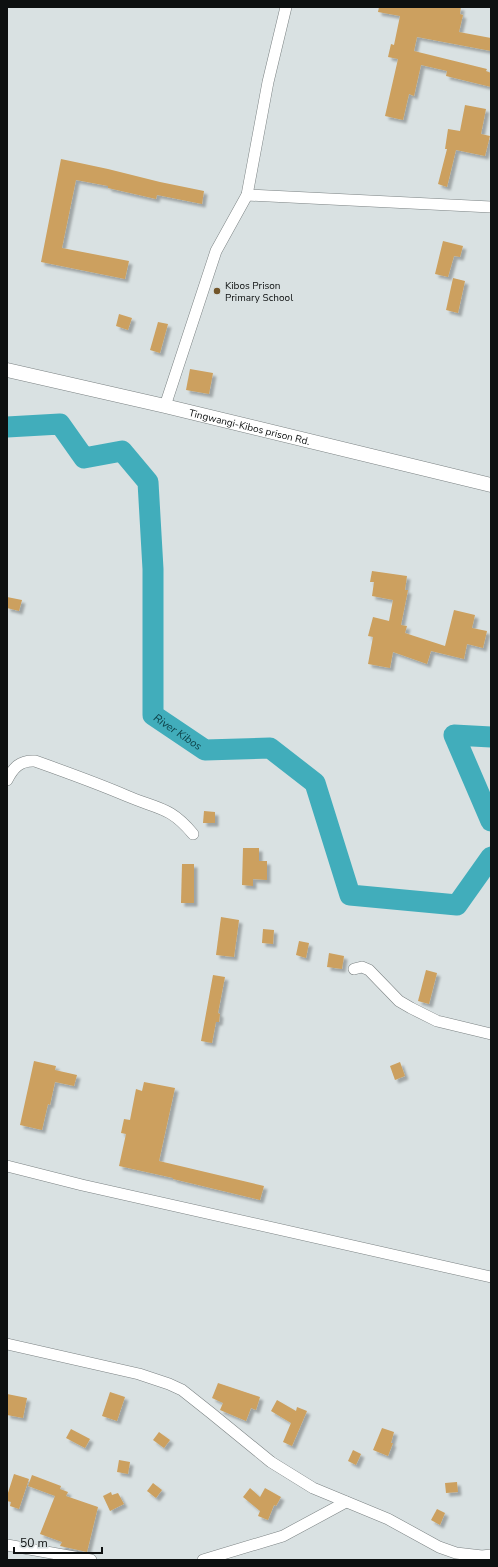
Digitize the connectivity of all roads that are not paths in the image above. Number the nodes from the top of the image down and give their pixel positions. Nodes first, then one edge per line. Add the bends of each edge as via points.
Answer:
1 (286, 7) edge
2 (247, 195) junction
3 (491, 207) edge
4 (7, 370) edge
5 (165, 406) junction
6 (491, 485) edge
7 (7, 780) edge
8 (193, 834) dead end
9 (354, 969) dead end
10 (491, 1034) edge
11 (7, 1166) edge
12 (490, 1276) edge
13 (7, 1344) edge
14 (346, 1502) junction
15 (7, 1545) edge
16 (491, 1555) edge
17 (90, 1560) edge
18 (203, 1560) edge

1 - 2 street via 268,82
2 - 3 street
2 - 5 street via 216,251
4 - 5 street, Tingwangi-Kibos prison Rd.
5 - 6 street, Tingwangi-Kibos prison Rd.
7 - 8 street via 19,764 28,760 35,761 162,808 176,816
9 - 10 street via 368,970 399,1001 437,1021
11 - 12 street
13 - 14 street via 126,1371 182,1390 271,1462 313,1488
14 - 16 street via 388,1519 439,1547 456,1553
14 - 18 street via 283,1536
15 - 17 street

